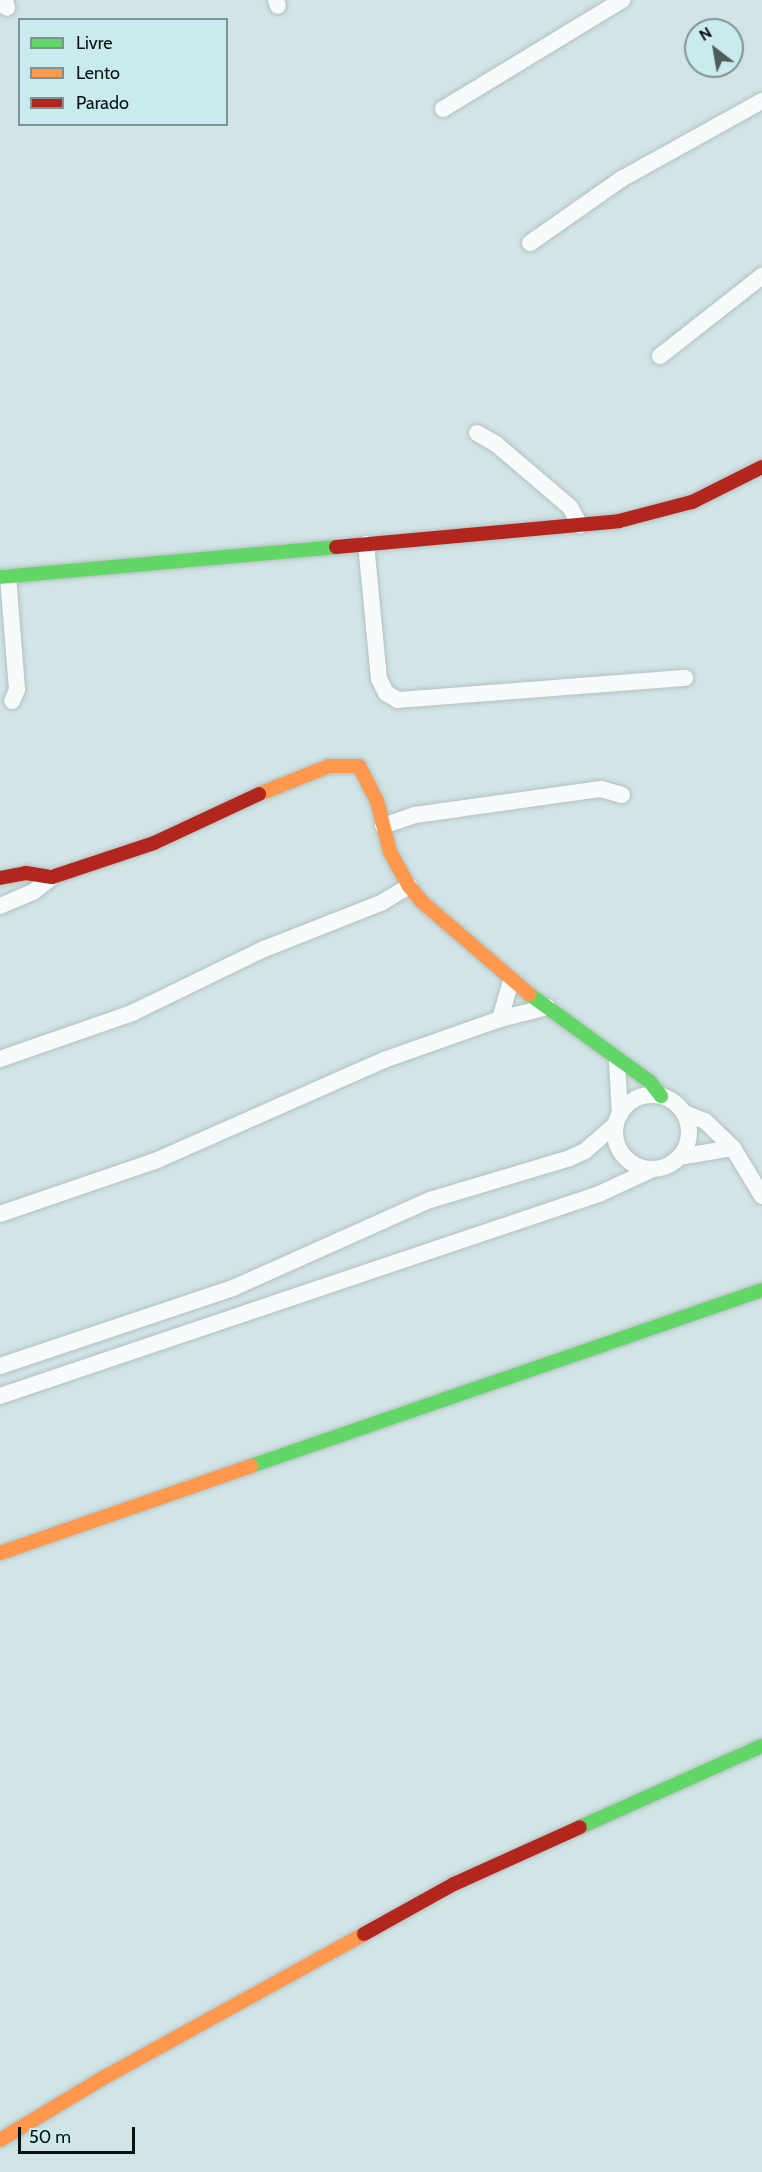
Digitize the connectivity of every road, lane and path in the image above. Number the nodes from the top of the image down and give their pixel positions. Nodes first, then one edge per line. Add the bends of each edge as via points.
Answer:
1 (622, 0) edge
2 (762, 100) edge
3 (443, 109) dead end
4 (530, 243) dead end
5 (762, 276) edge
6 (660, 356) dead end
7 (477, 433) dead end
8 (762, 466) edge
9 (580, 525) junction
10 (366, 544) junction
11 (4, 577) edge
12 (685, 678) dead end
13 (12, 701) dead end
14 (621, 795) dead end
15 (383, 826) junction
16 (52, 877) junction
17 (0, 878) edge
18 (409, 886) junction
19 (0, 906) edge
20 (511, 981) junction
21 (547, 1007) junction
22 (500, 1019) junction
23 (0, 1059) edge
24 (617, 1062) junction
25 (661, 1096) junction
26 (684, 1113) junction
27 (618, 1119) junction
28 (733, 1148) junction
29 (679, 1157) junction
30 (653, 1169) junction
31 (762, 1196) edge
32 (0, 1214) edge
33 (762, 1290) edge
34 (0, 1366) edge
35 (0, 1396) edge
36 (0, 1553) edge
37 (762, 1746) edge
38 (0, 2140) edge

1 - 3 street
2 - 4 street via 623,178
5 - 6 street
7 - 9 street via 496,444 570,507
8 - 9 street via 692,502 619,521
9 - 10 street
10 - 11 street
10 - 12 street via 379,679 386,693 398,700
11 - 13 street via 17,690
14 - 15 street via 601,789 415,815
15 - 16 street via 367,777 359,766 346,764 251,796 154,843
15 - 18 street via 390,852
16 - 17 street via 26,873
16 - 19 street via 33,892
18 - 20 street
18 - 23 street via 381,903 264,949 132,1013
20 - 21 street
20 - 22 street
21 - 22 street
21 - 24 street
22 - 32 street via 340,1078 218,1135 111,1178
24 - 25 street via 650,1082
24 - 27 street
25 - 26 street
25 - 27 street via 633,1101
26 - 28 street via 705,1121
26 - 29 street via 688,1140
27 - 30 street via 617,1143 627,1159
27 - 34 street via 585,1151 570,1158 430,1200 233,1288
28 - 29 street
28 - 31 street
29 - 30 street
30 - 35 street via 599,1194
33 - 36 street
37 - 38 street via 568,1830 444,1890 105,2077

